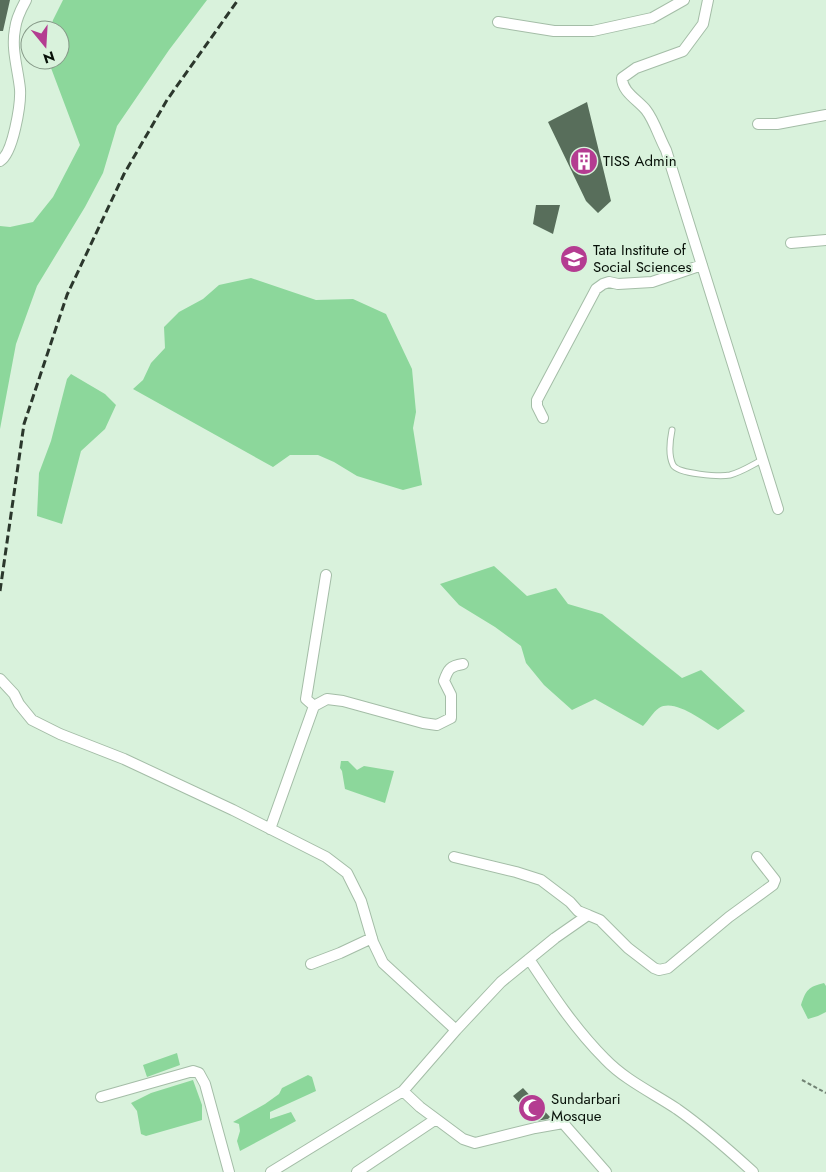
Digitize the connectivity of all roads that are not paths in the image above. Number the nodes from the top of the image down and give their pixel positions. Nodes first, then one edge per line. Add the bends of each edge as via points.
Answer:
1 (26, 0) edge
2 (684, 0) edge
3 (708, 0) edge
4 (498, 22) dead end
5 (826, 115) edge
6 (758, 124) dead end
7 (0, 162) edge
8 (826, 240) edge
9 (791, 243) dead end
10 (702, 265) junction
11 (543, 418) dead end
12 (672, 430) dead end
13 (763, 460) junction
14 (778, 509) dead end
15 (326, 574) dead end
16 (463, 664) dead end
17 (0, 679) edge
18 (314, 706) junction
19 (270, 829) junction
20 (454, 857) dead end
21 (757, 857) dead end
22 (588, 916) junction
23 (372, 938) junction
24 (529, 959) junction
25 (311, 964) dead end
26 (456, 1030) junction
27 (403, 1092) junction
28 (101, 1097) dead end
29 (436, 1119) junction
30 (229, 1172) edge
31 (271, 1172) edge
32 (357, 1172) edge
33 (606, 1172) edge
34 (753, 1172) edge

1 - 7 street via 15,29 14,58 20,103 11,143
2 - 4 street via 652,18 593,31 554,31
3 - 10 street via 702,24 683,51 636,68 622,78 634,99 646,110 666,150
5 - 6 street
8 - 9 street
10 - 11 street via 652,282 609,282 596,289 537,400
10 - 13 street
12 - 13 lane via 671,457 677,470 729,475
13 - 14 street
15 - 18 street via 306,699
16 - 18 street via 448,670 444,681 451,695 451,718 437,725 343,701 327,699
17 - 19 street via 32,720 124,759
18 - 19 street
19 - 23 street via 326,857 347,873 361,901
20 - 22 street via 541,880
21 - 22 street via 775,880 773,885 668,968 654,968 600,920
22 - 24 street
23 - 25 street
23 - 26 street via 383,963
24 - 26 street via 501,982
24 - 34 street via 573,1023 606,1060 707,1132
26 - 27 street
27 - 29 street
27 - 31 street
28 - 30 street via 194,1071 198,1073 205,1084
29 - 32 street
29 - 33 street via 462,1139 475,1142 564,1123

